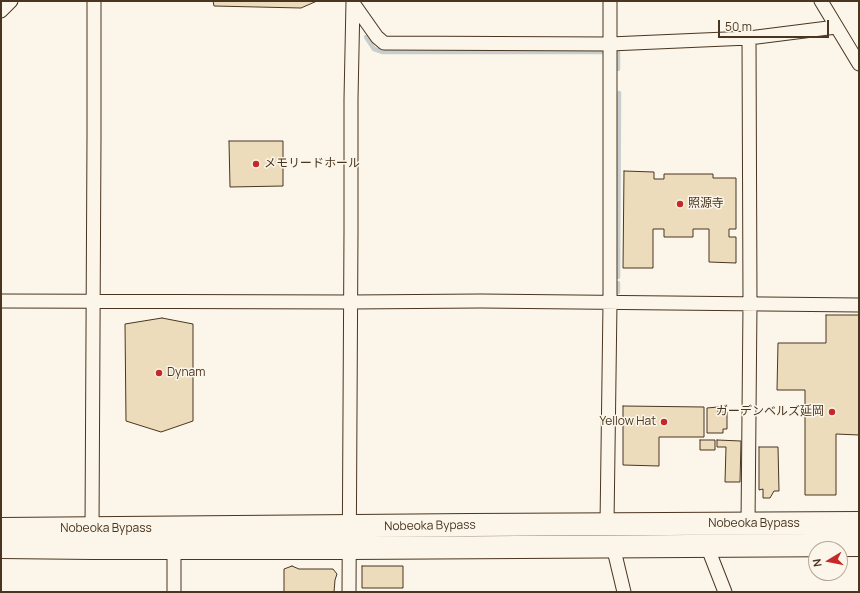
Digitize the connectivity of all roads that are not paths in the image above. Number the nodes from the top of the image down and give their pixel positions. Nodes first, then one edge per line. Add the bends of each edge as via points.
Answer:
1 (11, 1) edge
2 (94, 1) edge
3 (610, 1) edge
4 (820, 1) edge
5 (353, 2) edge
6 (1, 11) edge
7 (836, 27) junction
8 (749, 38) junction
9 (610, 44) junction
10 (859, 64) edge
11 (1, 301) edge
12 (93, 301) junction
13 (351, 302) junction
14 (610, 303) junction
15 (750, 304) junction
16 (859, 305) edge
17 (859, 523) edge
18 (608, 524) junction
19 (748, 524) junction
20 (349, 526) junction
21 (92, 529) junction
22 (1, 530) edge
23 (859, 545) edge
24 (613, 546) junction
25 (707, 546) junction
26 (1, 547) edge
27 (174, 548) junction
28 (349, 548) junction
29 (174, 592) edge
30 (349, 592) edge
31 (624, 592) edge
32 (725, 592) edge

1 - 6 street
2 - 12 street
3 - 9 street
4 - 7 street
5 - 9 street via 384,43
5 - 13 street
7 - 8 street
7 - 10 street
8 - 9 street
8 - 15 street
9 - 14 street
11 - 12 street
12 - 13 street
12 - 21 street
13 - 14 street
13 - 20 street
14 - 15 street
14 - 18 street
15 - 16 street
15 - 19 street
17 - 19 highway, Nobeoka Bypass
18 - 19 highway, Nobeoka Bypass
18 - 20 highway, Nobeoka Bypass
20 - 21 highway, Nobeoka Bypass
20 - 28 street
21 - 22 highway, Nobeoka Bypass
23 - 25 highway, Nobeoka Bypass
24 - 25 highway, Nobeoka Bypass
24 - 28 highway, Nobeoka Bypass
24 - 31 street
25 - 32 street
26 - 27 highway, Nobeoka Bypass
27 - 28 highway, Nobeoka Bypass
27 - 29 street
28 - 30 street

